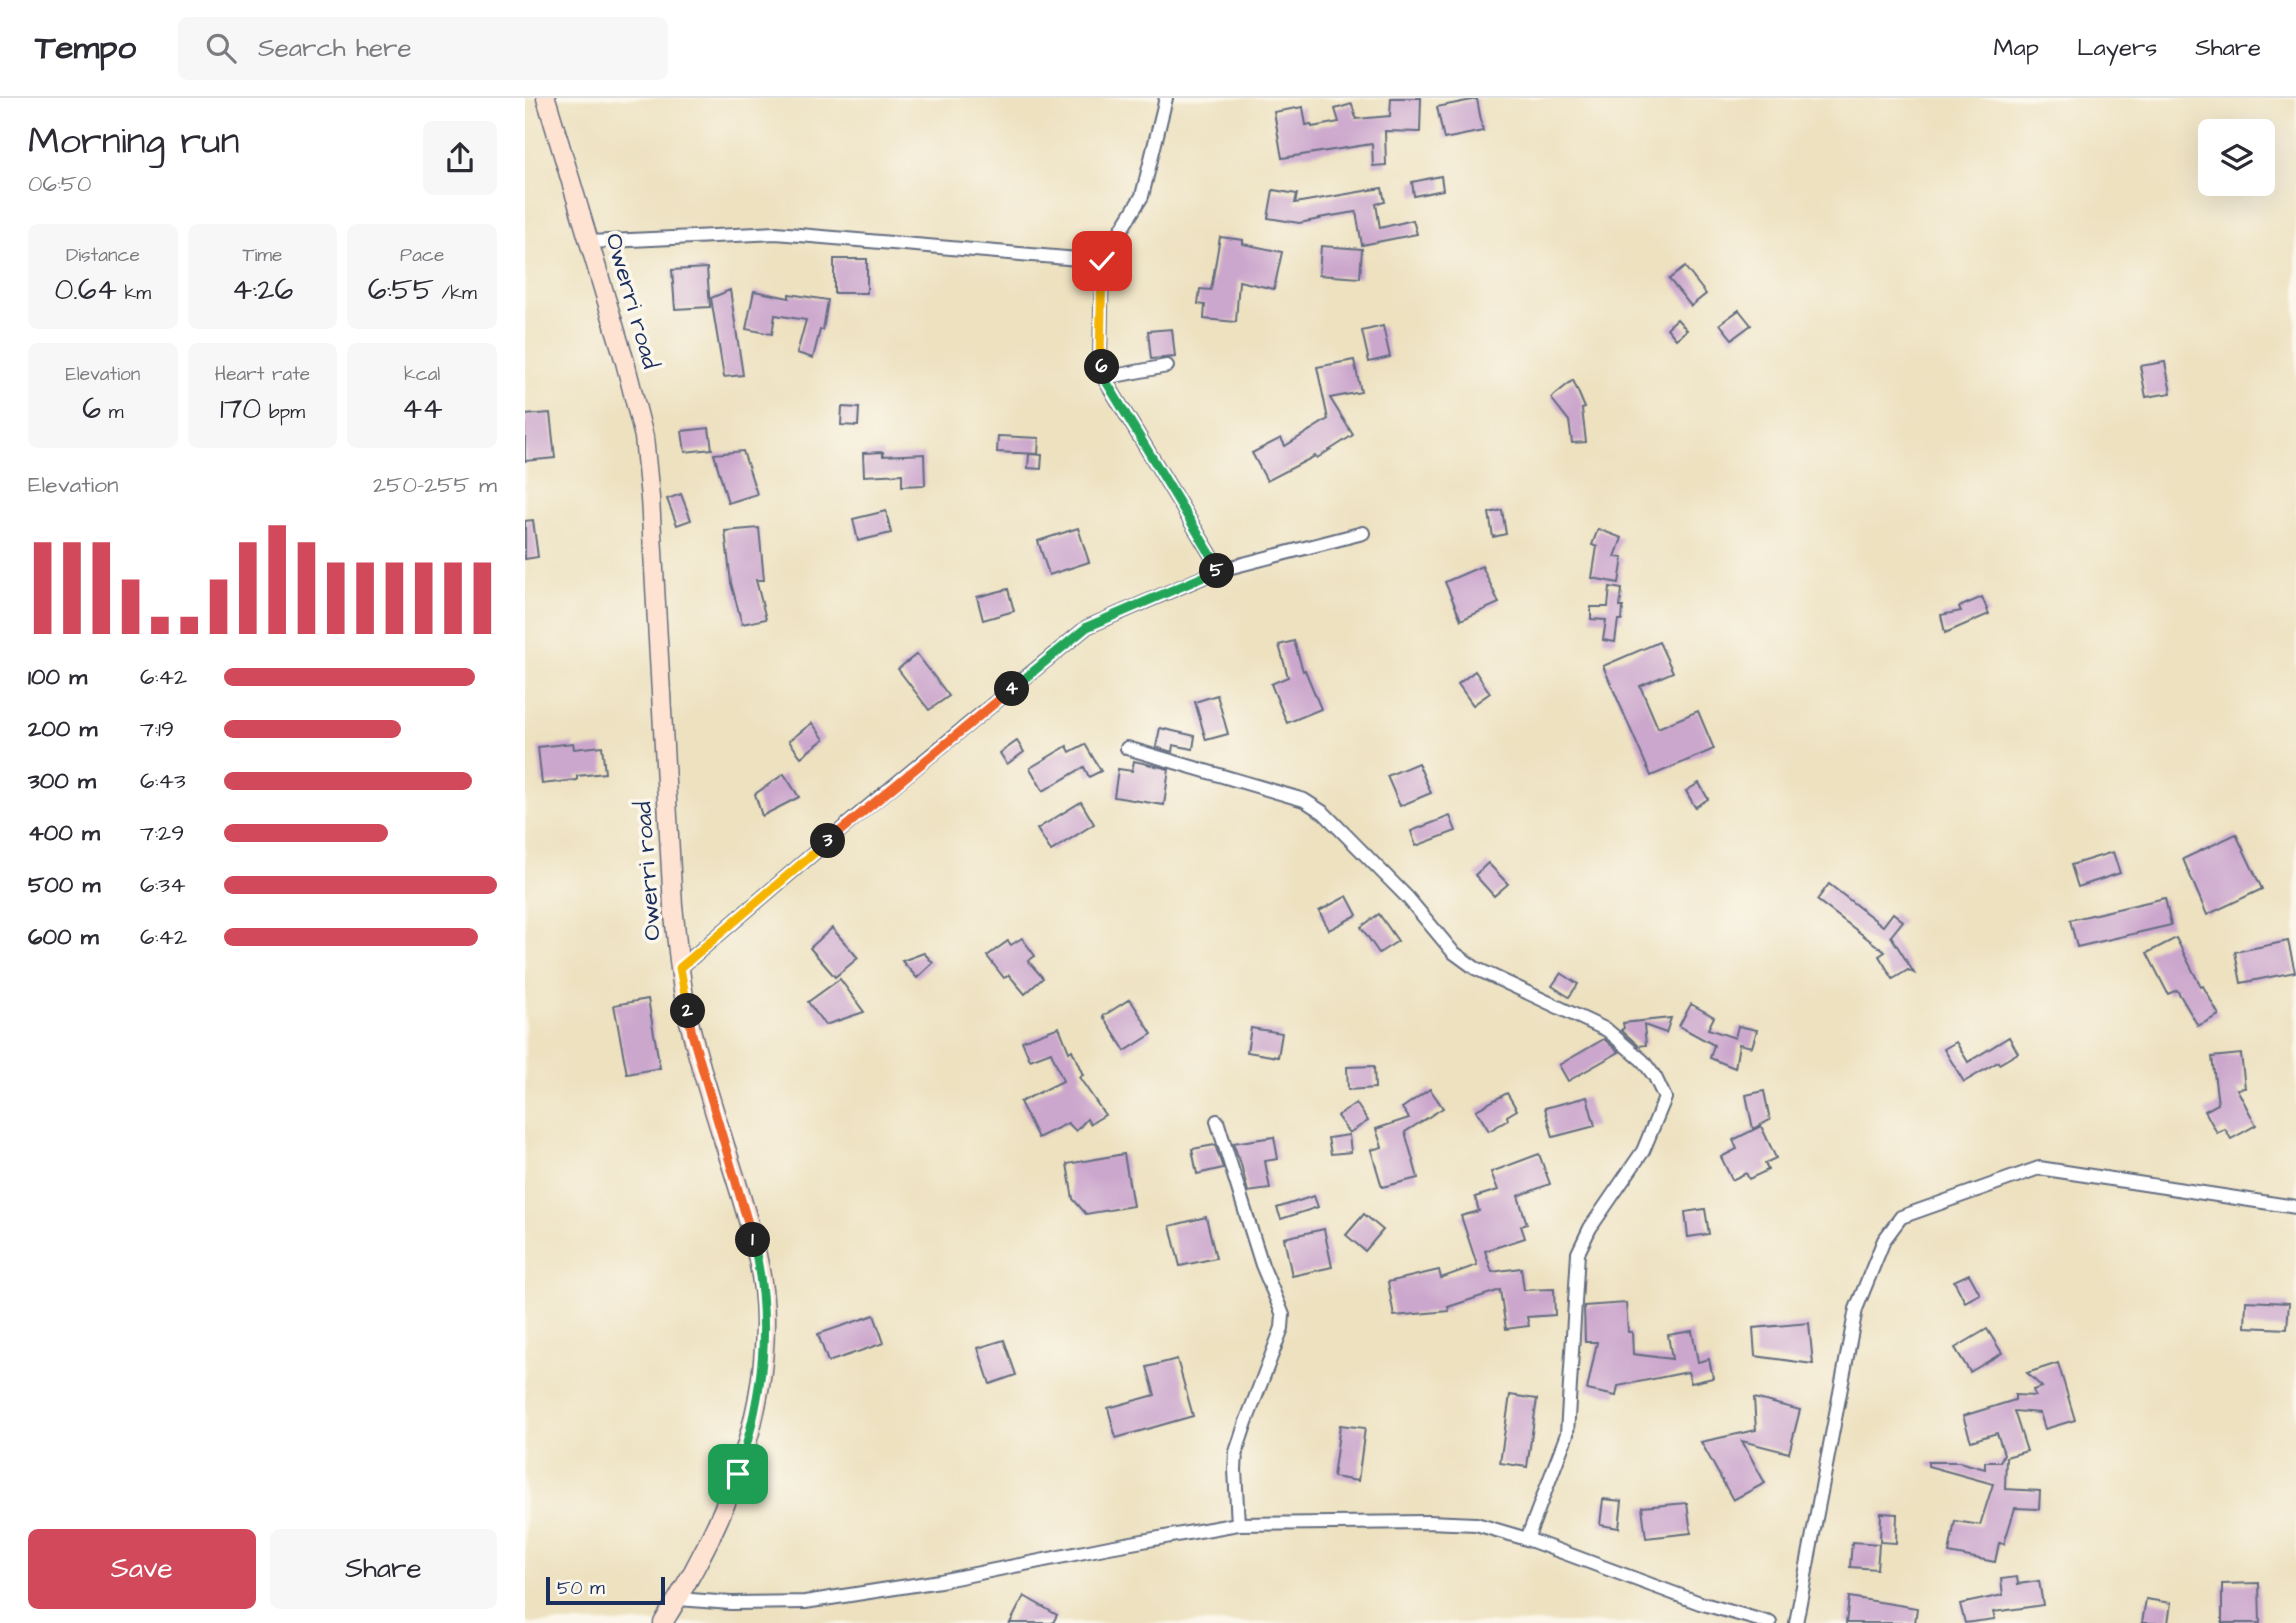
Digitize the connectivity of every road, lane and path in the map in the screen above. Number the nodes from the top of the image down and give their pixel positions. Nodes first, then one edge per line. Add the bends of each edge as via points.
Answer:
1 (546, 98) edge
2 (1166, 98) edge
3 (589, 242) junction
4 (1102, 261) junction
5 (1167, 366) dead end
6 (1104, 378) junction
7 (1363, 533) dead end
8 (1220, 570) junction
9 (1128, 748) dead end
10 (680, 968) junction
11 (1217, 1121) dead end
12 (2296, 1207) edge
13 (1238, 1524) junction
14 (1527, 1539) junction
15 (678, 1599) junction
16 (663, 1623) edge
17 (1770, 1623) edge
18 (1796, 1623) edge

1 - 3 main road, Owerri road
2 - 4 street via 1142,196
3 - 4 street via 775,233
3 - 10 main road, Owerri road via 644,437
4 - 6 street via 1100,359
5 - 6 street
6 - 8 street
7 - 8 street
8 - 10 street via 1087,627
9 - 14 street via 1304,800 1324,813 1408,898 1453,952 1475,968 1607,1030 1655,1077 1665,1098 1643,1151 1578,1253 1567,1434
10 - 15 main road, Owerri road via 692,1034 746,1213 759,1268 765,1324 752,1429 738,1474
11 - 13 street via 1262,1265 1283,1315 1236,1452
12 - 18 street via 2039,1168 1901,1217 1884,1240 1856,1309
13 - 14 street via 1476,1524
13 - 15 street via 805,1602
14 - 17 street via 1700,1603
15 - 16 main road, Owerri road

